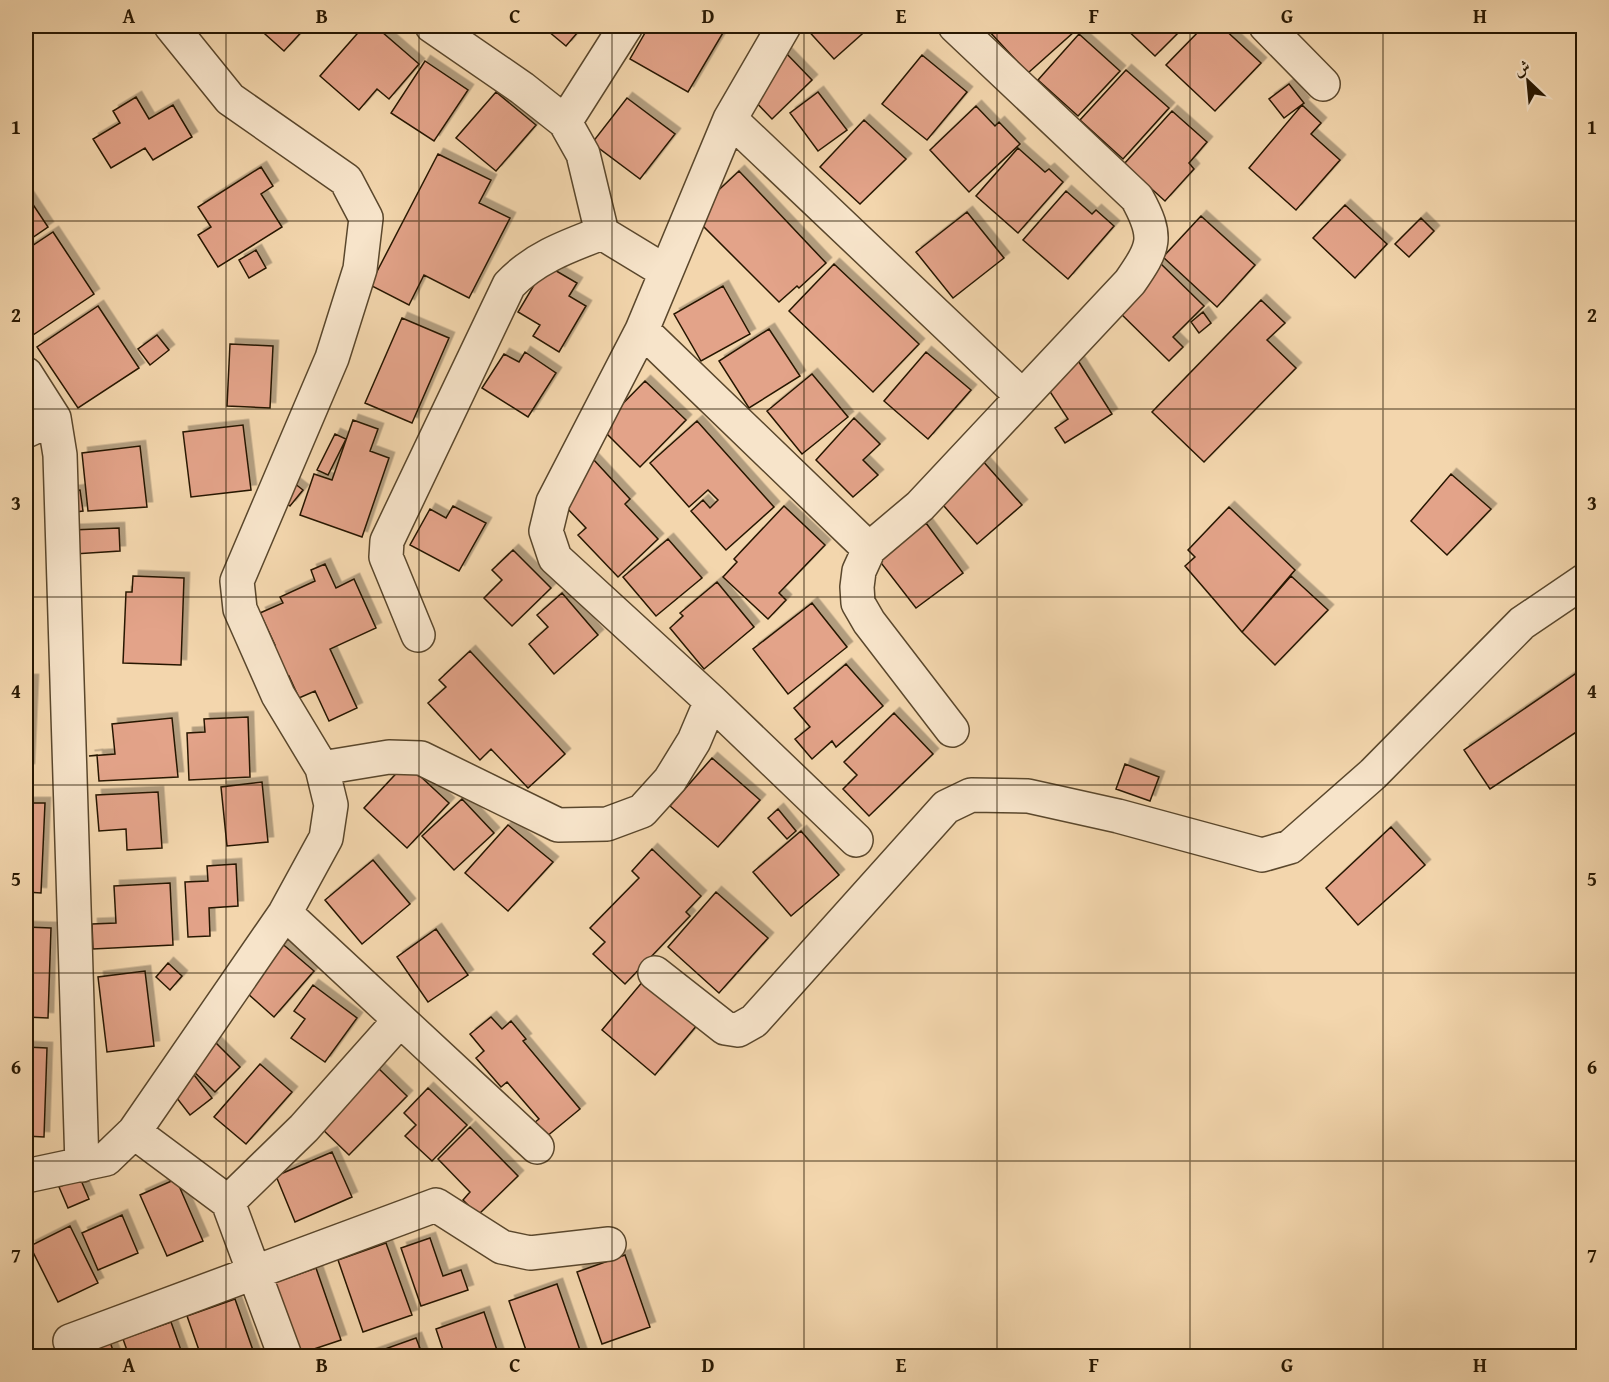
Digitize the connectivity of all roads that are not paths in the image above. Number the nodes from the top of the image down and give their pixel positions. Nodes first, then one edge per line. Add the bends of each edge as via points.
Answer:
1 (171, 26) edge
2 (432, 26) edge
3 (626, 26) edge
4 (784, 26) edge
5 (954, 26) edge
6 (1266, 26) edge
7 (1323, 84) dead end
8 (730, 119) junction
9 (565, 122) junction
10 (602, 233) junction
11 (666, 272) junction
12 (642, 330) junction
13 (26, 374) edge
14 (1022, 396) junction
15 (40, 424) edge
16 (869, 549) junction
17 (1584, 581) edge
18 (418, 636) dead end
19 (711, 701) junction
20 (952, 730) dead end
21 (322, 768) junction
22 (855, 840) dead end
23 (285, 913) junction
24 (655, 973) dead end
25 (400, 1020) junction
26 (134, 1132) junction
27 (537, 1147) dead end
28 (82, 1165) junction
29 (26, 1176) edge
30 (228, 1202) junction
31 (609, 1244) dead end
32 (252, 1273) junction
33 (70, 1341) dead end
34 (285, 1356) edge

1 - 21 street via 230,99 346,180 366,218 360,269 332,358 237,581 240,609 278,695
2 - 9 street
3 - 9 street
4 - 8 street
5 - 14 street via 1137,198 1151,232 1151,251 1131,282
6 - 7 street
8 - 11 street
8 - 14 street
9 - 10 street via 583,154
10 - 11 street
10 - 18 street via 564,247 524,269 509,285 387,541 386,557
11 - 12 street
12 - 16 street
12 - 19 street via 553,502 546,531 555,558
13 - 15 street
14 - 16 street via 920,506
15 - 28 street via 60,455
16 - 20 street via 859,571 858,603
17 - 24 street via 1522,622 1372,774 1290,847 1262,855 1028,796 971,795 946,807 754,1021 738,1030 725,1028
19 - 21 street via 694,741 669,780 642,811 607,824 558,825 421,758 388,757
19 - 22 street
21 - 23 street via 331,805 326,838
23 - 25 street
23 - 26 street
25 - 27 street
25 - 30 street via 304,1128
26 - 28 street via 106,1159
26 - 30 street
28 - 29 street
30 - 32 street
31 - 32 street via 530,1253 502,1247 436,1205
32 - 33 street
32 - 34 street

